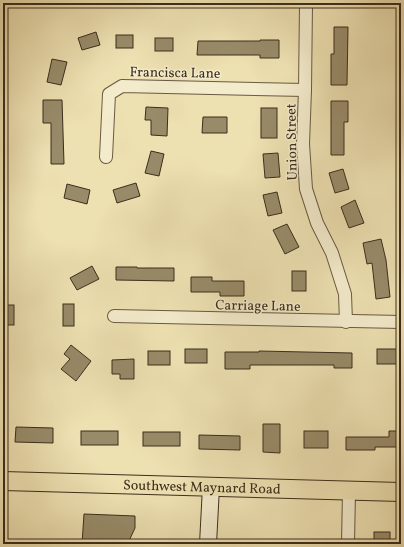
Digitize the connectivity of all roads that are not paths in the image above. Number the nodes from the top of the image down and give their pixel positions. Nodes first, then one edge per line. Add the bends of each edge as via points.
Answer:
1 (306, 3) edge
2 (306, 90) junction
3 (106, 157) dead end
4 (114, 316) dead end
5 (346, 322) junction
6 (401, 322) edge
7 (3, 481) edge
8 (211, 487) junction
9 (349, 491) junction
10 (401, 492) edge
11 (208, 544) edge
12 (348, 544) edge

1 - 2 street, Union Street
2 - 3 street, Francisca Lane via 122,86 108,94
2 - 5 street, Union Street via 303,144 306,189 317,223 332,253 345,294
4 - 5 street, Carriage Lane
5 - 6 street, Carriage Lane
7 - 8 main road, Southwest Maynard Road
8 - 9 main road, Southwest Maynard Road
8 - 11 street
9 - 10 main road, Southwest Maynard Road
9 - 12 street

